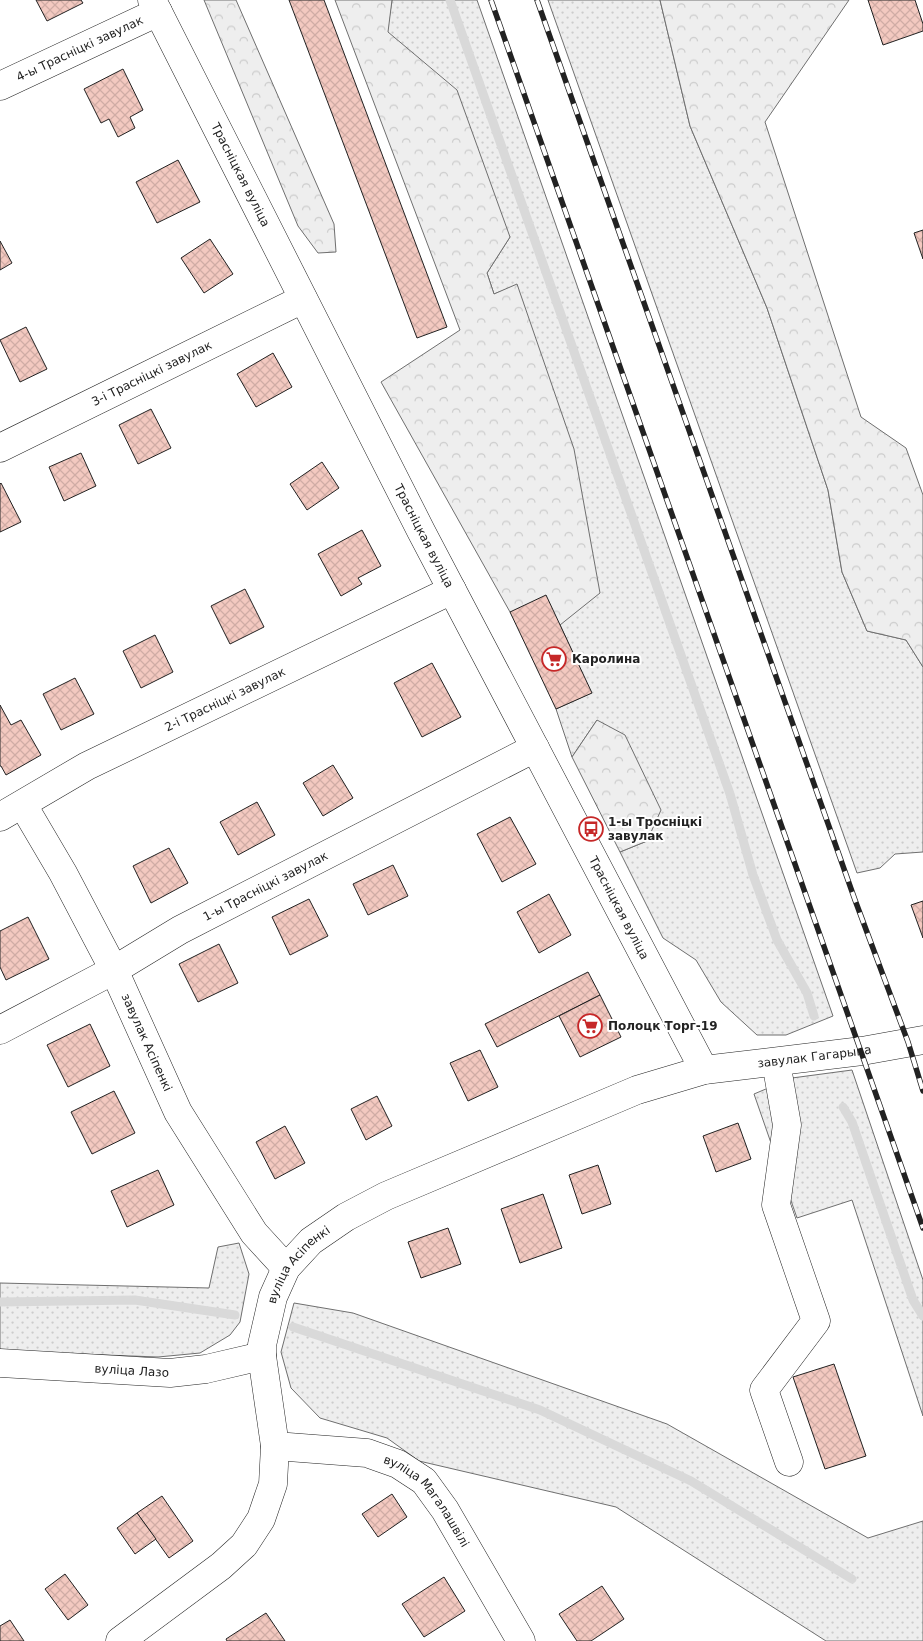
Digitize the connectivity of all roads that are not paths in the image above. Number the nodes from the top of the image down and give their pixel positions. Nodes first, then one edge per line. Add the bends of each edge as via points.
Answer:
1 (155, 6) edge
2 (0, 86) edge
3 (303, 299) junction
4 (3, 439) edge
5 (452, 590) junction
6 (535, 748) junction
7 (12, 811) edge
8 (114, 970) junction
9 (0, 1030) edge
10 (923, 1040) edge
11 (776, 1062) junction
12 (704, 1070) junction
13 (286, 1268) junction
14 (262, 1356) junction
15 (0, 1363) edge
16 (275, 1446) junction
17 (788, 1462) dead end
18 (120, 1641) edge
19 (521, 1641) edge

1 - 2 street, 4-ы Трасніцкі завулак
1 - 3 street, Трасніцкая вуліца
3 - 4 street, 3-і Трасніцкі завулак
3 - 5 street, Трасніцкая вуліца
5 - 6 street, Трасніцкая вуліца
5 - 7 street, 2-і Трасніцкі завулак via 87,766
6 - 8 street, 1-ы Трасніцкі завулак via 180,930
6 - 12 street, Трасніцкая вуліца
7 - 8 street, завулак Асіпенкі via 64,874
8 - 9 street, 1-ы Трасніцкі завулак
8 - 13 street, завулак Асіпенкі via 178,1112 254,1233
10 - 11 street, завулак Гагарына
11 - 12 street, завулак Гагарына
11 - 17 street via 787,1124 776,1205 816,1321 764,1390
12 - 13 street, вуліца Асіпенкі via 637,1090 386,1196 310,1240
13 - 14 street, вуліца Асіпенкі via 273,1297
14 - 15 street, вуліца Лазо via 170,1373
14 - 16 street, вуліца Асіпенкі
16 - 18 street, вуліца Асіпенкі via 273,1484 261,1519 244,1545 221,1566
16 - 19 street, вуліца Магалашвілі via 367,1453 398,1464 424,1481 446,1510

